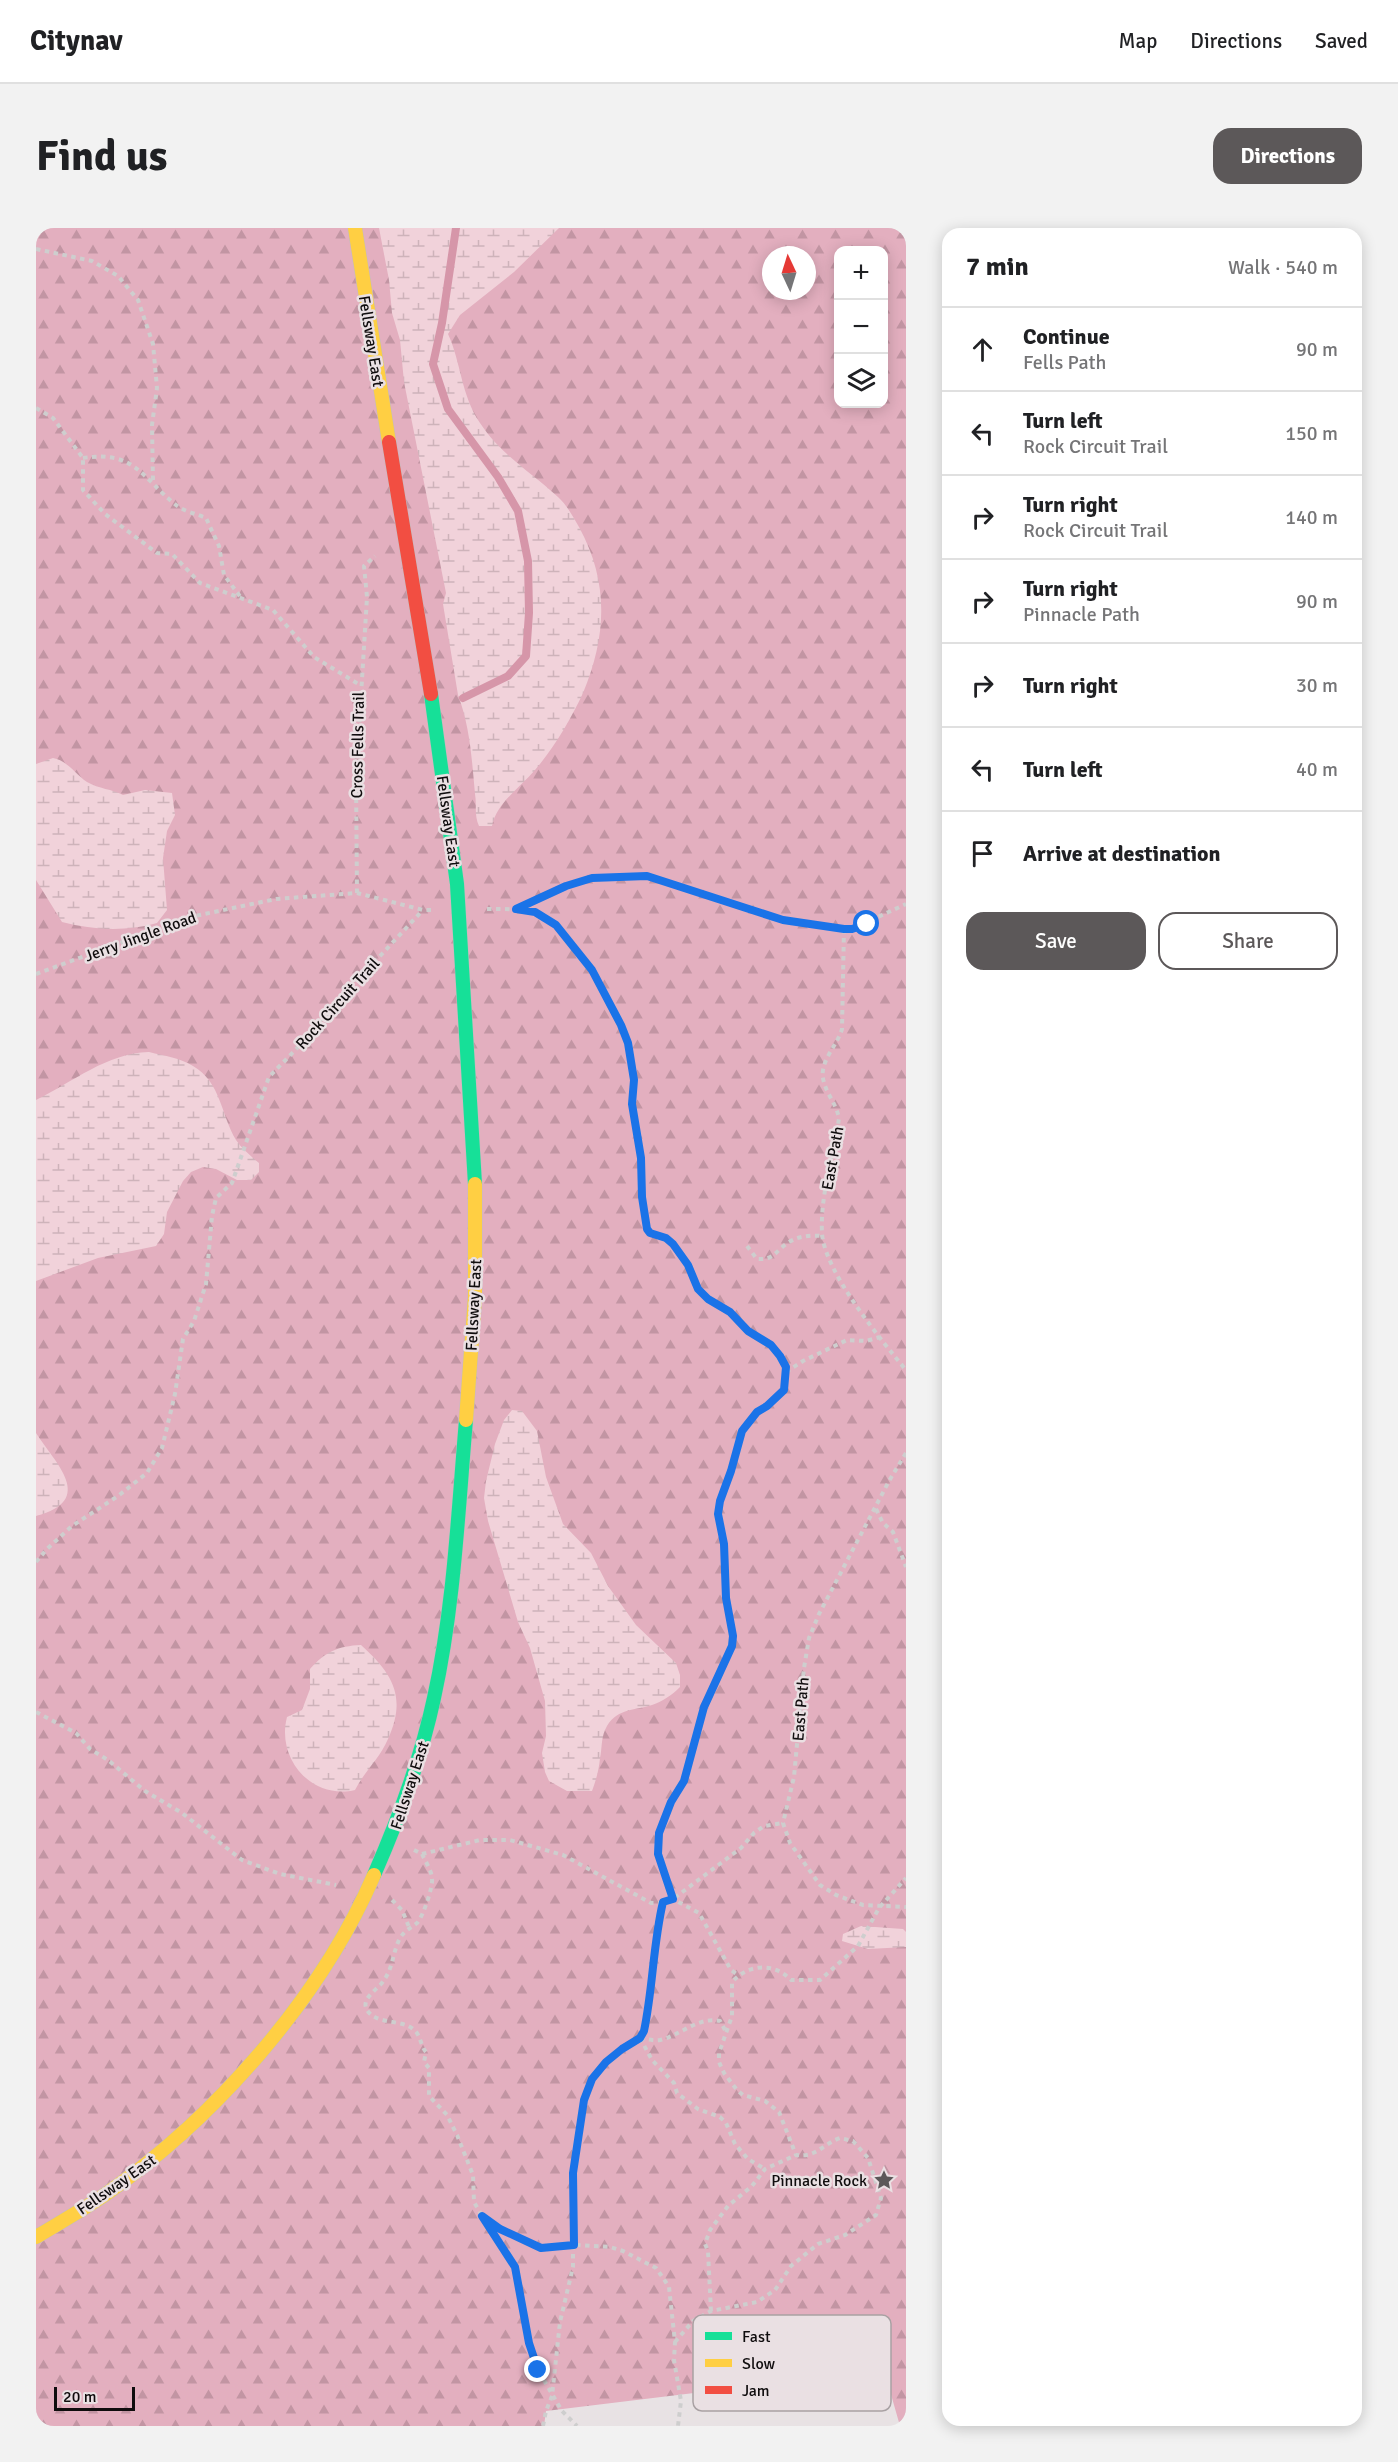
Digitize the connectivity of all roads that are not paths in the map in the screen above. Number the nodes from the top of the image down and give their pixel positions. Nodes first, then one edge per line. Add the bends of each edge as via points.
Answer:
1 (355, 228) edge
2 (36, 2237) edge

1 - 2 main road, Fellsway East via 454,861 472,1103 476,1247 469,1383 459,1512 438,1681 413,1778 387,1848 349,1928 307,1994 227,2090 157,2157

